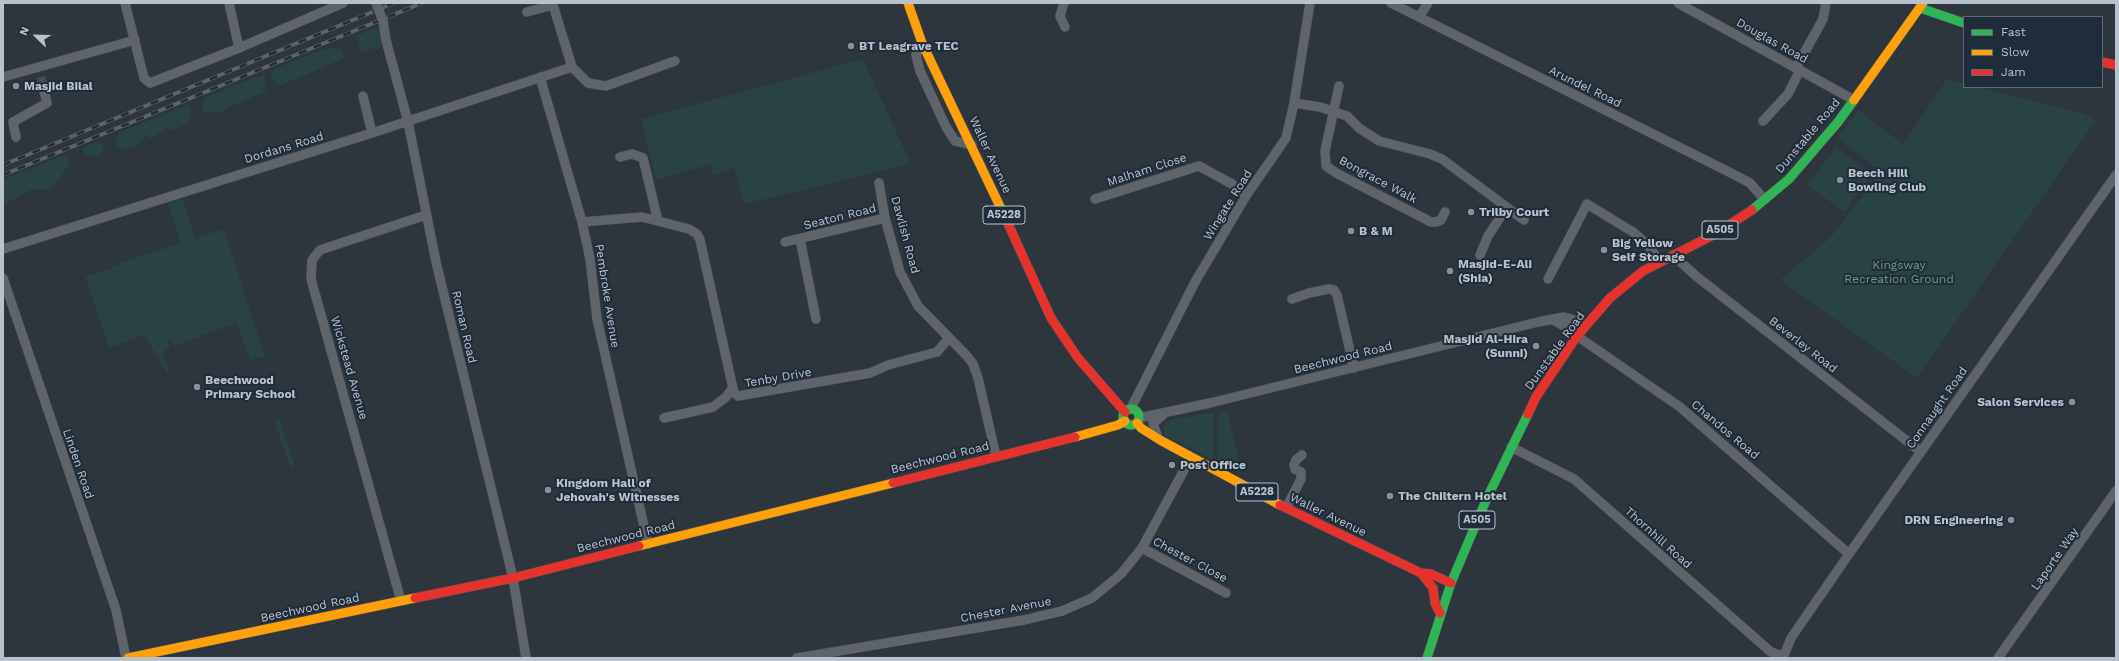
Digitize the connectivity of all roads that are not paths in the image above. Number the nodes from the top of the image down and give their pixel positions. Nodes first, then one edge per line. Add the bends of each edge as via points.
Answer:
1 (125, 3) edge
2 (229, 3) edge
3 (343, 3) edge
4 (376, 3) edge
5 (908, 3) edge
6 (1064, 3) edge
7 (1310, 3) edge
8 (1391, 3) edge
9 (1428, 3) edge
10 (1678, 3) edge
11 (1826, 3) edge
12 (556, 4) edge
13 (1922, 5) edge
14 (527, 12) dead end
15 (1419, 17) junction
16 (1963, 23) edge
17 (1065, 27) dead end
18 (135, 40) junction
19 (922, 43) junction
20 (239, 48) junction
21 (675, 61) dead end
22 (2103, 62) edge
23 (2116, 65) edge
24 (572, 67) junction
25 (1798, 69) junction
26 (540, 77) junction
27 (3, 78) edge
28 (1338, 86) dead end
29 (44, 91) tunnel mouth
30 (363, 96) dead end
31 (57, 100) dead end
32 (1854, 100) junction
33 (1294, 103) junction
34 (47, 104) junction
35 (1334, 112) junction
36 (1763, 121) dead end
37 (408, 122) junction
38 (372, 133) junction
39 (16, 137) dead end
40 (972, 145) junction
41 (620, 157) dead end
42 (2116, 175) edge
43 (879, 183) dead end
44 (1246, 196) junction
45 (1095, 199) dead end
46 (1764, 199) junction
47 (1507, 207) junction
48 (1445, 212) dead end
49 (426, 215) junction
50 (886, 218) junction
51 (1524, 220) dead end
52 (658, 221) junction
53 (582, 222) junction
54 (800, 239) junction
55 (785, 242) dead end
56 (3, 249) edge
57 (1480, 255) dead end
58 (1672, 255) junction
59 (1660, 262) junction
60 (3, 278) edge
61 (1548, 279) dead end
62 (1292, 299) dead end
63 (816, 319) dead end
64 (1553, 320) junction
65 (1587, 324) junction
66 (1577, 336) junction
67 (949, 338) junction
68 (1354, 368) junction
69 (733, 387) junction
70 (1166, 413) junction
71 (1127, 414) junction
72 (664, 418) dead end
73 (1138, 420) junction
74 (1160, 440) junction
75 (1511, 447) junction
76 (1921, 452) junction
77 (1302, 455) dead end
78 (996, 456) junction
79 (1191, 457) junction
80 (2116, 492) edge
81 (1286, 508) junction
82 (648, 544) junction
83 (1142, 548) junction
84 (1849, 554) junction
85 (1421, 573) junction
86 (513, 578) junction
87 (1451, 583) junction
88 (1226, 593) dead end
89 (401, 601) junction
90 (1440, 613) junction
91 (1783, 657) edge
92 (127, 658) edge
93 (526, 658) edge
94 (797, 658) edge
95 (1427, 658) edge
96 (1998, 658) edge

1 - 18 street
2 - 20 street
3 - 20 street
4 - 37 street, Roman Road, bridge via 383,21
5 - 19 main road, Waller Avenue / A5228
6 - 17 street via 1060,16
7 - 33 street, Wingate Road
8 - 15 street, Arundel Road
9 - 15 street
10 - 25 street, Douglas Road
11 - 25 street via 1823,19
12 - 14 street
12 - 24 street
13 - 16 main road
13 - 32 main road, Dunstable Road / A505
15 - 46 street, Arundel Road via 1750,183
18 - 20 street via 144,78 150,83
18 - 27 street via 40,73
19 - 40 main road, Waller Avenue / A5228
19 - 40 street via 916,56 920,71 946,127 955,141
21 - 24 street via 606,86 588,83
22 - 23 main road
24 - 26 street, Dordans Road
25 - 32 street, Douglas Road
25 - 36 street via 1788,94
26 - 37 street, Dordans Road
26 - 53 street, Pembroke Avenue
28 - 35 street, Bongrace Walk
29 - 34 street
30 - 38 street
31 - 34 street
32 - 46 main road, Dunstable Road / A505 via 1820,145 1789,179
33 - 35 street
33 - 44 street, Wingate Road via 1286,138
34 - 39 street via 13,122
35 - 47 street via 1347,116 1359,128 1379,141 1442,159
35 - 48 street, Bongrace Walk via 1325,152 1326,166 1431,222 1441,220
37 - 38 street, Dordans Road
37 - 49 street, Roman Road
38 - 56 street, Dordans Road
40 - 71 main road, Waller Avenue / A5228 via 1051,318 1078,358
41 - 52 street via 632,154 643,158
42 - 76 street, Connaught Road
43 - 50 street, Dawlish Road
44 - 45 street, Malham Close via 1232,184 1199,166
44 - 71 street, Wingate Road via 1195,282
46 - 58 main road, Dunstable Road / A505 via 1754,210 1715,234
47 - 51 street
47 - 57 street via 1488,236
49 - 86 street, Roman Road
49 - 89 street, Wickstead Avenue via 320,250 312,260 311,279
50 - 54 street, Seaton Road
50 - 67 street, Dawlish Road via 900,272 918,306
52 - 53 street, Tenby Drive via 632,217
52 - 69 street, Tenby Drive via 689,229 697,234 700,240
53 - 82 street, Pembroke Avenue via 590,259 597,319
54 - 55 street, Seaton Road
54 - 63 street, Seaton Road
58 - 59 main road, Dunstable Road / A505
58 - 76 street, Beverley Road
59 - 61 street via 1647,244 1633,232 1587,204
59 - 65 main road, Dunstable Road / A505 via 1625,285
60 - 92 street, Linden Road via 116,610
62 - 68 street via 1309,293 1334,290
64 - 65 street, Beechwood Road via 1564,317
64 - 66 street
64 - 68 street, Beechwood Road
65 - 66 main road, Dunstable Road / A505
66 - 75 main road, Dunstable Road / A505 via 1536,397
66 - 84 street, Chandos Road via 1680,407
67 - 69 street, Tenby Drive via 937,352 888,365 870,373 741,396 734,393
67 - 78 street, Dawlish Road via 973,364
68 - 70 street, Beechwood Road
69 - 72 street via 726,398 713,407
70 - 73 street, Beechwood Road
70 - 74 street via 1153,423 1154,431
71 - 73 main road, A5228 via 1129,424
71 - 73 main road, A5228 via 1138,411
71 - 78 main road, Beechwood Road via 1118,425
73 - 74 main road, Waller Avenue / A5228 via 1141,428
74 - 79 main road, Waller Avenue / A5228
75 - 87 main road, A505
75 - 91 street, Thornhill Road via 1574,479 1765,647
76 - 84 street, Connaught Road
77 - 81 street via 1294,465 1295,469 1301,472 1301,479
78 - 82 main road, Beechwood Road
79 - 81 main road, Waller Avenue / A5228
79 - 83 street, Chester Avenue
80 - 96 street, Laporte Way
81 - 85 main road, Waller Avenue / A5228
82 - 86 main road, Beechwood Road
83 - 88 street, Chester Close
83 - 94 street, Chester Avenue via 1132,563 1108,587 1092,598 1062,611 1024,620
84 - 91 street, Connaught Road via 1791,638
85 - 87 main road, Waller Avenue / A5228 via 1431,574
85 - 90 main road via 1433,588 1435,603
86 - 89 main road, Beechwood Road
86 - 93 street, Roman Road
87 - 90 main road, A505
89 - 92 main road, Beechwood Road
90 - 95 main road, A505

